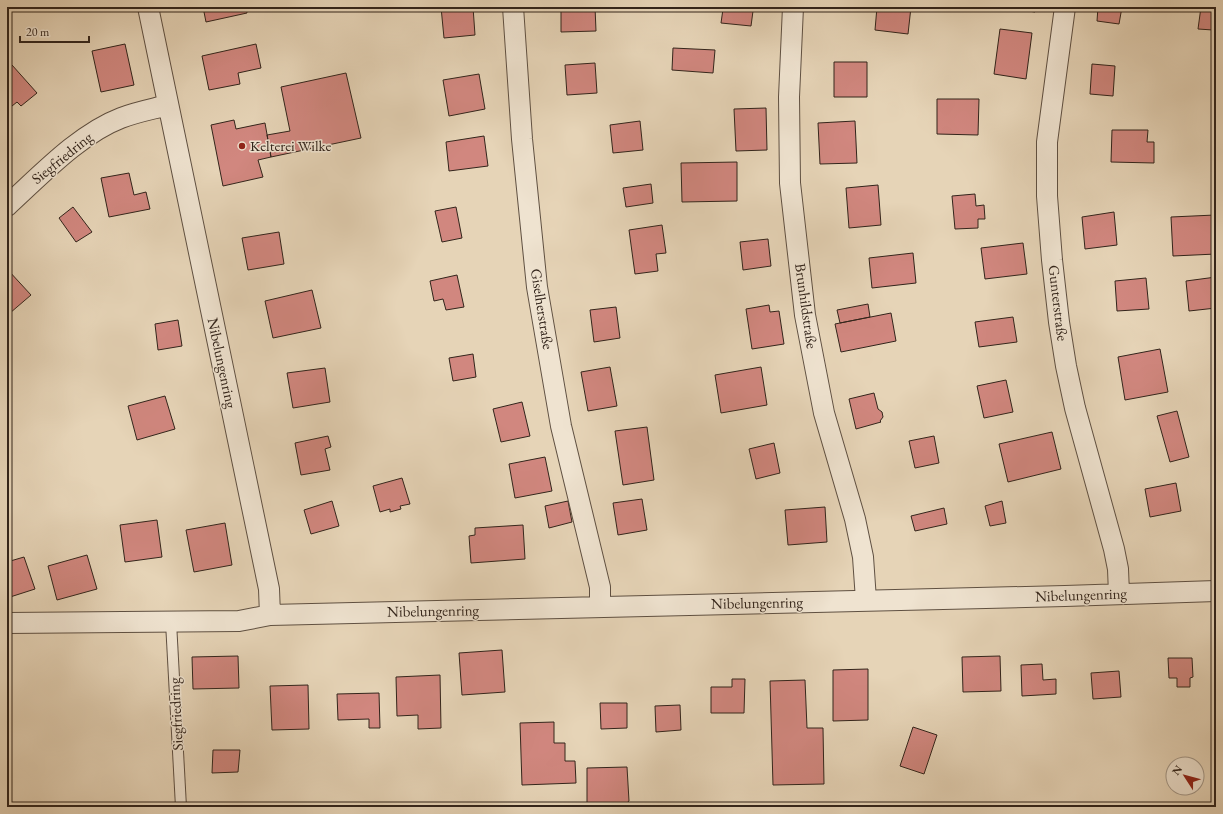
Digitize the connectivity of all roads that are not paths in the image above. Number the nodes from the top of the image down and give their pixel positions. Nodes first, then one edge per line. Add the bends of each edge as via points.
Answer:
1 (148, 7) edge
2 (513, 7) edge
3 (793, 7) edge
4 (1065, 7) edge
5 (168, 105) junction
6 (7, 206) edge
7 (1216, 591) edge
8 (1119, 594) junction
9 (866, 600) junction
10 (600, 606) junction
11 (270, 615) junction
12 (171, 622) junction
13 (7, 623) edge
14 (181, 807) edge

1 - 5 street, Nibelungenring
2 - 10 street, Giselherstraße via 522,139 537,287 561,426 600,586
3 - 9 street, Brunhildstraße via 789,97 790,183 804,307 824,413 855,519 863,557
4 - 8 street, Gunterstraße via 1047,142 1046,196 1066,366 1114,549
5 - 6 street, Siegfriedring via 121,118 89,134
5 - 11 street, Nibelungenring via 269,589
7 - 8 street, Nibelungenring
8 - 9 street, Nibelungenring
9 - 10 street, Nibelungenring
10 - 11 street, Nibelungenring
11 - 12 street via 239,621
12 - 13 street
12 - 14 lane, Siegfriedring

